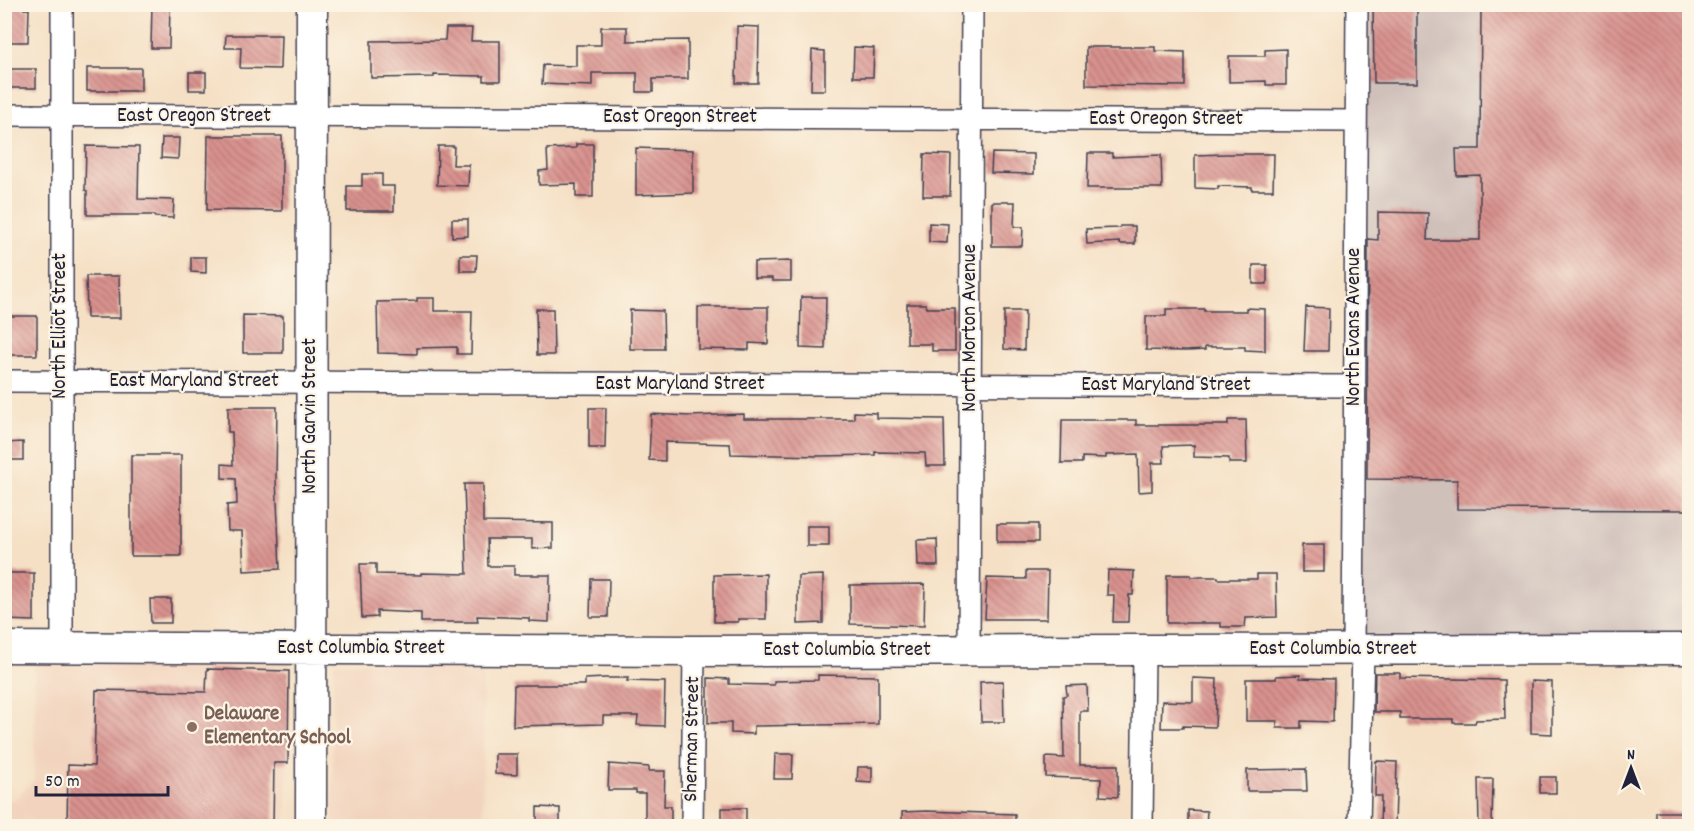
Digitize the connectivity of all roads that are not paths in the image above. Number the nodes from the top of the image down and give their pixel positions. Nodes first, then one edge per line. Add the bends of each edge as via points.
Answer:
1 (62, 4) edge
2 (312, 4) edge
3 (972, 4) edge
4 (1357, 4) edge
5 (4, 116) edge
6 (61, 117) junction
7 (312, 118) junction
8 (972, 121) junction
9 (1356, 122) junction
10 (4, 381) edge
11 (61, 381) junction
12 (312, 382) junction
13 (971, 386) junction
14 (1354, 386) junction
15 (4, 647) edge
16 (62, 647) junction
17 (1358, 649) junction
18 (312, 650) junction
19 (1689, 650) edge
20 (694, 651) junction
21 (969, 651) junction
22 (1144, 652) junction
23 (311, 826) edge
24 (692, 826) edge
25 (1142, 826) edge
26 (1359, 826) edge

1 - 6 street, North Elliot Street
2 - 7 main road, North Garvin Street
3 - 8 street, North Morton Avenue
4 - 9 street, North Evans Avenue
5 - 6 street, East Oregon Street
6 - 7 street, East Oregon Street
6 - 11 street, North Elliot Street
7 - 8 street, East Oregon Street
7 - 12 main road, North Garvin Street
8 - 9 street, East Oregon Street
8 - 13 street, North Morton Avenue
9 - 14 street, North Evans Avenue
10 - 11 street, East Maryland Street
11 - 12 street, East Maryland Street
11 - 16 street, North Elliot Street
12 - 13 street, East Maryland Street
12 - 18 main road, North Garvin Street
13 - 14 street, East Maryland Street
13 - 21 street, North Morton Avenue
14 - 17 street, North Evans Avenue
15 - 16 main road, East Columbia Street
16 - 18 main road, East Columbia Street
17 - 19 main road, East Columbia Street
17 - 22 main road, East Columbia Street
17 - 26 street, North Evans Avenue
18 - 20 main road, East Columbia Street
18 - 23 main road, North Garvin Street
20 - 21 main road, East Columbia Street
20 - 24 street, Sherman Street
21 - 22 main road, East Columbia Street
22 - 25 street

